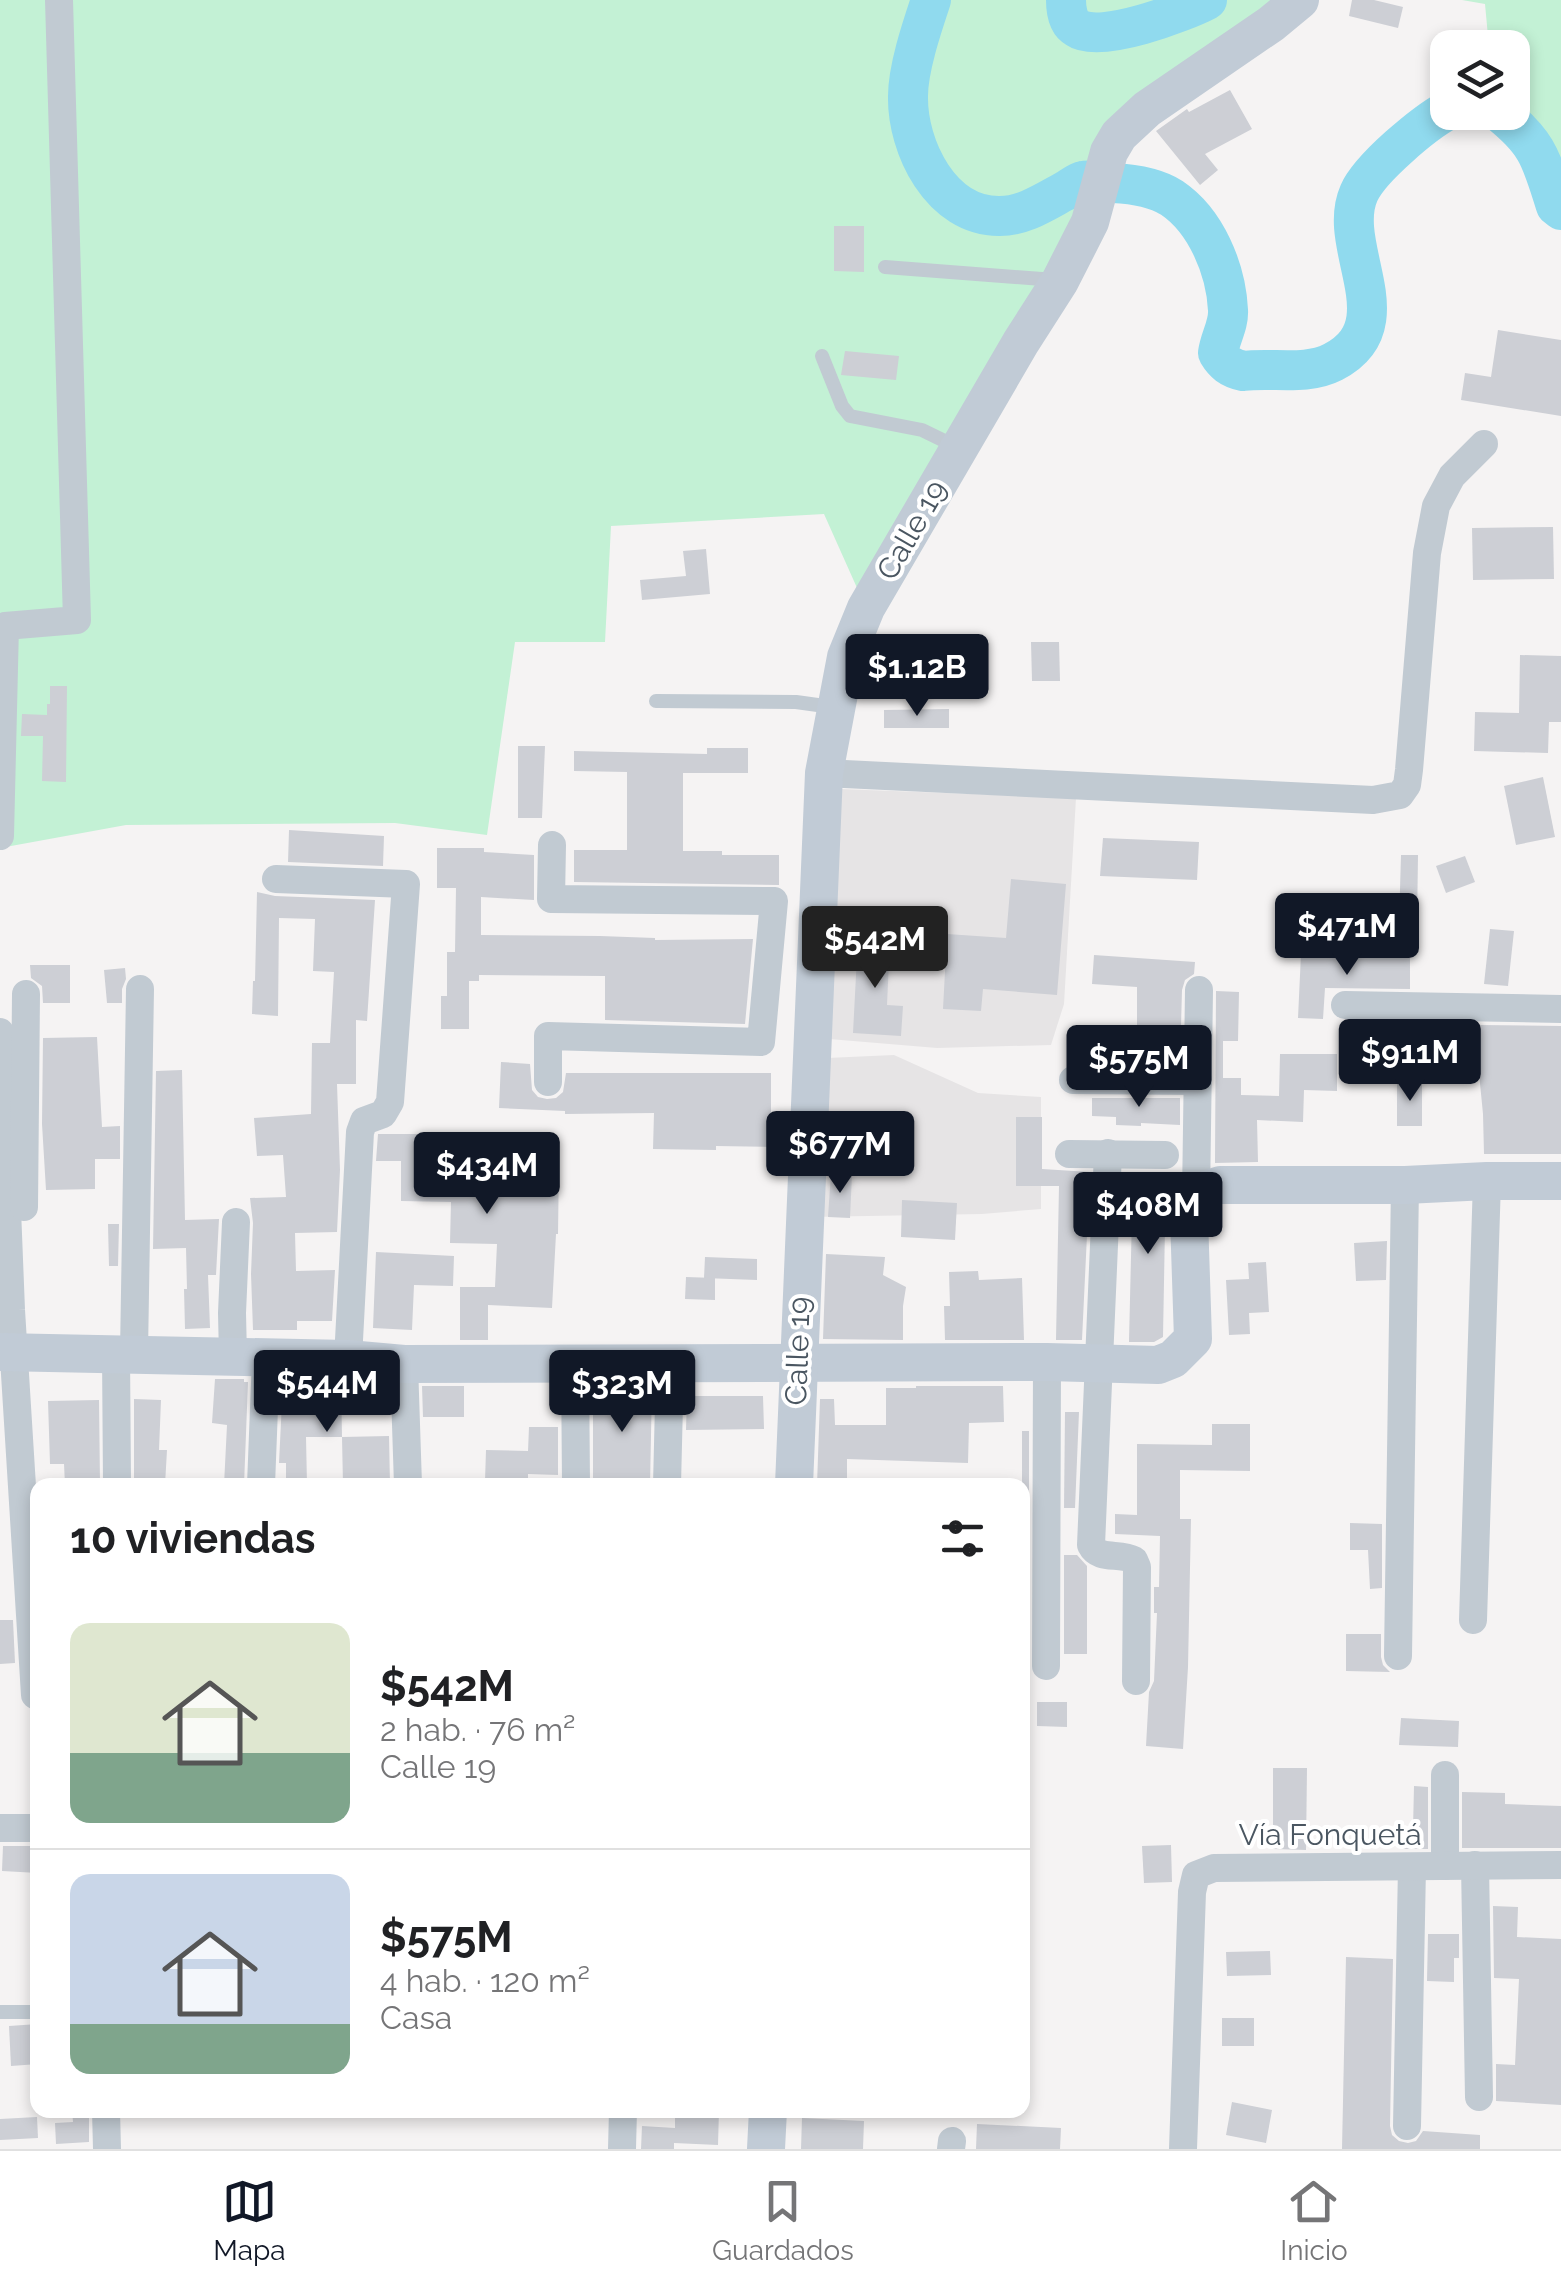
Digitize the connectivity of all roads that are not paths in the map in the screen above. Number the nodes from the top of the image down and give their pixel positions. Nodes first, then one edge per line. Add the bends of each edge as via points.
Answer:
1 (59, 0) edge
2 (1300, 0) edge
3 (885, 267) dead end
4 (1060, 281) junction
5 (822, 356) dead end
6 (1484, 444) dead end
7 (960, 448) junction
8 (656, 701) dead end
9 (838, 708) junction
10 (824, 773) junction
11 (0, 836) edge
12 (552, 845) dead end
13 (276, 879) dead end
14 (766, 985) junction
15 (140, 989) dead end
16 (1198, 990) dead end
17 (814, 992) junction
18 (26, 994) dead end
19 (1345, 1004) dead end
20 (1561, 1009) edge
21 (0, 1032) edge
22 (1073, 1080) dead end
23 (1198, 1081) junction
24 (548, 1082) dead end
25 (1108, 1153) junction
26 (1069, 1154) dead end
27 (1165, 1155) dead end
28 (1486, 1181) junction
29 (1561, 1182) edge
30 (1405, 1185) junction
31 (1196, 1197) junction
32 (236, 1222) dead end
33 (12, 1353) edge
34 (125, 1353) junction
35 (249, 1356) junction
36 (348, 1359) junction
37 (798, 1362) junction
38 (1047, 1362) junction
39 (1100, 1362) junction
40 (575, 1363) junction
41 (670, 1363) junction
42 (404, 1364) junction
43 (117, 1478) edge
44 (260, 1478) edge
45 (408, 1478) edge
46 (576, 1478) edge
47 (667, 1478) edge
48 (794, 1478) edge
49 (30, 1610) edge
50 (1473, 1620) dead end
51 (1398, 1656) dead end
52 (1046, 1666) dead end
53 (1136, 1681) dead end
54 (1445, 1775) dead end
55 (0, 1828) edge
56 (30, 1828) edge
57 (1561, 1864) edge
58 (1475, 1865) junction
59 (1444, 1866) junction
60 (1412, 1867) junction
61 (0, 2012) edge
62 (30, 2012) edge
63 (1479, 2097) dead end
64 (106, 2118) edge
65 (623, 2118) edge
66 (768, 2118) edge
67 (1407, 2126) dead end
68 (107, 2149) edge
69 (622, 2149) edge
70 (766, 2149) edge
71 (1183, 2149) edge

1 - 11 street via 78,620 5,626
2 - 4 street, Calle 19 via 1120,136 1109,152 1090,222
3 - 4 lane
4 - 7 street, Calle 19
5 - 7 lane via 850,416 922,430
6 - 10 street via 1452,476 1436,506 1409,770 1400,795 1373,800
7 - 9 street, Calle 19 via 866,608 846,656
8 - 9 lane
9 - 10 street, Calle 19
10 - 17 street, Calle 19
12 - 14 street via 551,898 774,901
13 - 36 street via 406,884 390,1102 360,1132
14 - 17 street
14 - 24 street via 762,1042 548,1036
15 - 34 street
16 - 23 street
17 - 37 street, Calle 19
18 - 33 street
19 - 20 street
21 - 33 street
22 - 23 street
23 - 31 street
25 - 26 street
25 - 27 street
25 - 39 street
28 - 29 street
28 - 30 street
28 - 50 street
30 - 31 street via 1220,1185
30 - 51 street
31 - 39 street via 1190,1218 1193,1339 1158,1365
32 - 35 street via 232,1313
33 - 34 street
33 - 49 street
34 - 35 street
34 - 43 street
35 - 36 street
35 - 44 street
36 - 42 street
37 - 38 street
37 - 41 street
37 - 48 street, Calle 19
38 - 39 street
38 - 52 street
39 - 53 street via 1091,1544 1099,1554 1128,1556 1137,1567
40 - 41 street
40 - 42 street
40 - 46 street
41 - 47 street
42 - 45 street
54 - 59 street
55 - 56 street
57 - 58 street, Vía Fonquetá
58 - 59 street, Vía Fonquetá
58 - 63 street
59 - 60 street, Vía Fonquetá
60 - 67 street
60 - 71 street, Vía Fonquetá via 1214,1868 1196,1874
61 - 62 lane
64 - 68 street
65 - 69 street
66 - 70 street

